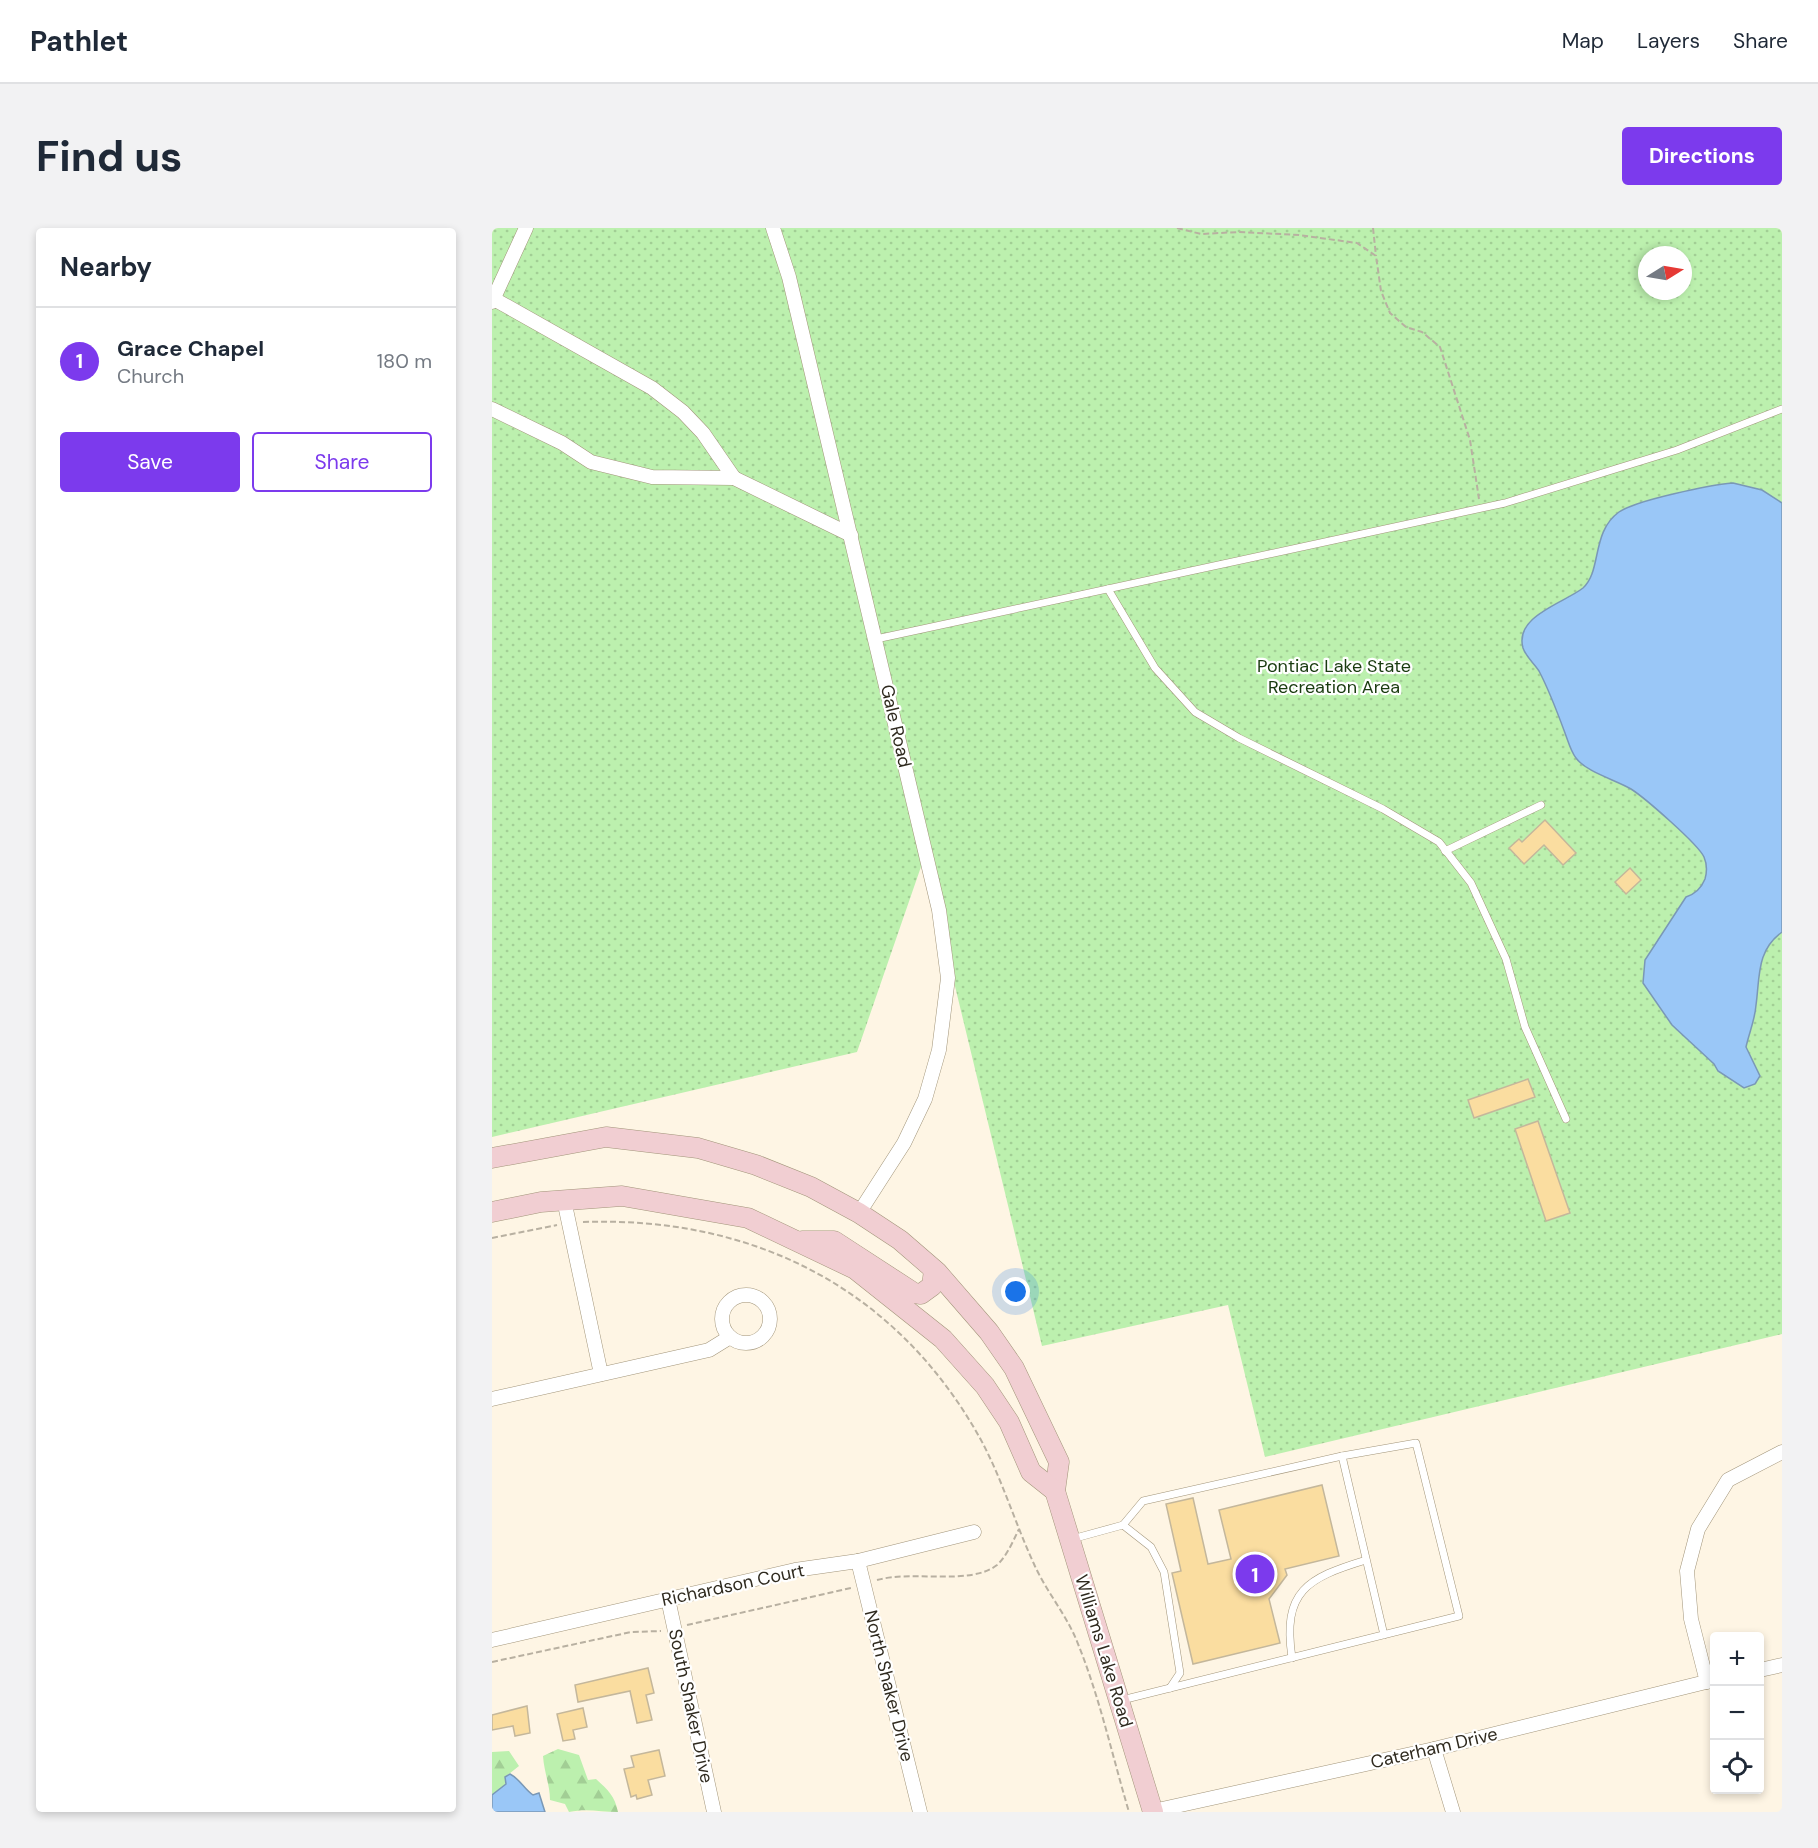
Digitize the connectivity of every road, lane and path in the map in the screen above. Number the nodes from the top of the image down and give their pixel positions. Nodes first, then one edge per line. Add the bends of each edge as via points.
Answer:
1 (526, 228) edge
2 (773, 228) edge
3 (1177, 228) edge
4 (1373, 228) edge
5 (1376, 256) junction
6 (493, 300) edge
7 (492, 409) edge
8 (1782, 409) edge
9 (734, 478) junction
10 (1480, 508) junction
11 (851, 535) junction
12 (1108, 589) junction
13 (876, 639) junction
14 (1541, 805) dead end
15 (1445, 851) junction
16 (1566, 1119) dead end
17 (606, 1137) junction
18 (492, 1158) edge
19 (492, 1171) edge
20 (564, 1200) junction
21 (492, 1212) edge
22 (859, 1214) junction
23 (569, 1223) junction
24 (492, 1238) edge
25 (796, 1241) junction
26 (934, 1270) junction
27 (730, 1337) dead end
28 (601, 1374) junction
29 (1019, 1378) junction
30 (990, 1393) junction
31 (492, 1399) edge
32 (1782, 1452) edge
33 (1342, 1456) junction
34 (1055, 1491) junction
35 (1123, 1525) junction
36 (1019, 1529) junction
37 (974, 1532) dead end
38 (1070, 1540) junction
39 (1366, 1560) junction
40 (858, 1561) junction
41 (864, 1584) junction
42 (668, 1599) junction
43 (674, 1628) junction
44 (1384, 1635) junction
45 (492, 1640) edge
46 (1292, 1658) junction
47 (492, 1662) edge
48 (1782, 1665) edge
49 (1764, 1669) edge
50 (1710, 1678) edge
51 (1710, 1681) edge
52 (1170, 1688) junction
53 (1119, 1701) junction
54 (1434, 1749) junction
55 (714, 1812) edge
56 (920, 1812) edge
57 (1129, 1812) edge
58 (1153, 1812) edge
59 (1454, 1812) edge

1 - 6 street
2 - 11 street, Gale Road via 789,277
3 - 5 path via 1201,234 1239,232 1346,241 1357,243
4 - 5 path
5 - 10 path via 1381,291 1390,313 1440,348 1470,440
6 - 9 street via 652,388 703,433
7 - 9 street via 562,443 591,462 621,471 652,477
8 - 10 lane via 1677,450
9 - 11 street
10 - 12 lane
11 - 13 street, Gale Road
12 - 13 lane
12 - 15 lane via 1155,668 1195,712 1383,809 1439,842
13 - 22 street, Gale Road via 939,910 948,978 939,1050 925,1099 904,1143
14 - 15 lane
15 - 16 lane via 1471,883 1506,959 1525,1027
17 - 18 main road, Williams Lake Road
17 - 19 main road via 571,1155
17 - 22 main road, Williams Lake Road via 698,1148 756,1165 811,1187
20 - 21 main road
20 - 23 street
20 - 25 main road via 622,1196 748,1218
22 - 26 main road, Williams Lake Road via 900,1240
23 - 24 path
23 - 28 street
23 - 36 path via 658,1223 712,1232 767,1249 849,1292 904,1339 939,1376 981,1440
25 - 26 main road via 834,1241 914,1293 921,1294 932,1286
25 - 30 main road via 864,1276 943,1339
26 - 29 main road, Williams Lake Road via 989,1332
27 - 28 street via 709,1350
28 - 31 street
29 - 30 main road via 1003,1392
29 - 34 main road, Williams Lake Road via 1059,1462
30 - 34 main road via 1009,1422 1031,1472
32 - 50 street via 1728,1480 1698,1529 1687,1571 1691,1619
33 - 35 lane via 1143,1501
33 - 39 lane
33 - 44 lane via 1416,1443 1460,1616
34 - 38 main road, Williams Lake Road
35 - 38 lane
35 - 52 lane via 1151,1546 1164,1572 1180,1673
36 - 41 path via 1002,1560 980,1572 963,1576 907,1575
36 - 57 path via 1045,1588 1077,1641
37 - 40 street, Richardson Court
38 - 53 main road, Williams Lake Road
39 - 44 lane
39 - 46 lane via 1327,1572 1303,1590 1292,1607 1288,1632
40 - 41 street, North Shaker Drive
40 - 42 street, Richardson Court via 795,1570
41 - 43 path
41 - 56 street, North Shaker Drive
42 - 43 street, South Shaker Drive
42 - 45 street, Richardson Court
43 - 47 path via 631,1632
43 - 55 street, South Shaker Drive
44 - 46 lane
46 - 52 lane
48 - 49 street
51 - 54 street, Caterham Drive
52 - 53 lane
53 - 58 main road, Williams Lake Road
54 - 58 street, Caterham Drive
54 - 59 street

